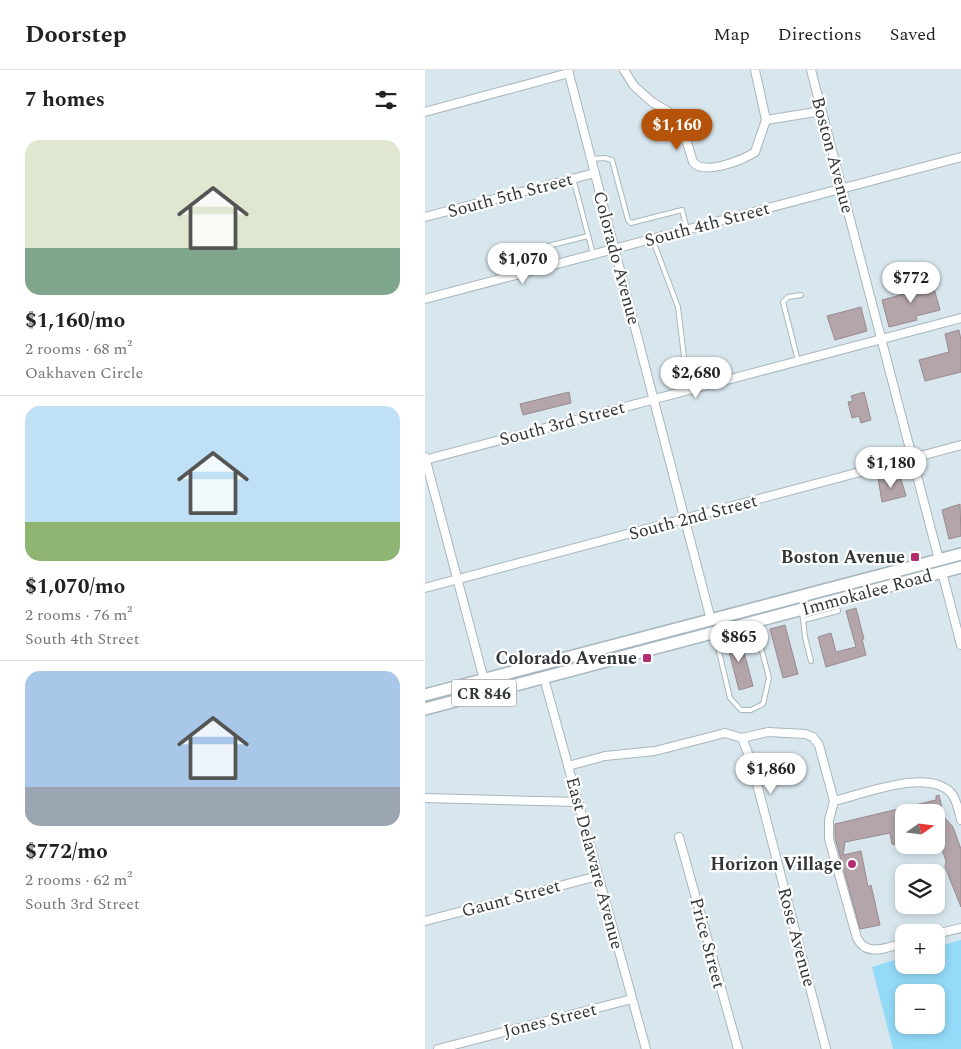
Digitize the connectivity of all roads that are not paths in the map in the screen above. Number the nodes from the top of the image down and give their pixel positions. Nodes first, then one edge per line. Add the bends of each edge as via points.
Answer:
1 (624, 70) edge
2 (755, 70) edge
3 (811, 70) edge
4 (568, 72) edge
5 (822, 111) junction
6 (425, 112) edge
7 (766, 120) junction
8 (961, 157) edge
9 (591, 159) junction
10 (595, 172) junction
11 (573, 178) junction
12 (842, 188) junction
13 (425, 217) edge
14 (687, 229) junction
15 (588, 236) junction
16 (652, 238) junction
17 (614, 249) junction
18 (593, 254) junction
19 (520, 274) junction
20 (801, 295) dead end
21 (425, 299) edge
22 (961, 318) edge
23 (881, 339) junction
24 (798, 361) junction
25 (688, 390) junction
26 (654, 399) junction
27 (961, 445) edge
28 (425, 458) edge
29 (912, 458) junction
30 (684, 519) junction
31 (961, 554) edge
32 (939, 560) junction
33 (961, 567) edge
34 (942, 572) junction
35 (457, 580) junction
36 (425, 588) edge
37 (803, 615) junction
38 (711, 620) junction
39 (755, 622) junction
40 (714, 633) junction
41 (961, 646) edge
42 (811, 661) dead end
43 (542, 672) junction
44 (484, 680) junction
45 (488, 692) junction
46 (425, 695) edge
47 (425, 709) edge
48 (742, 738) junction
49 (568, 766) junction
50 (425, 798) edge
51 (834, 801) junction
52 (578, 802) junction
53 (961, 820) edge
54 (679, 837) dead end
55 (598, 876) junction
56 (425, 921) edge
57 (961, 928) edge
58 (945, 932) edge
59 (895, 945) edge
60 (632, 999) junction
61 (438, 1049) edge
62 (646, 1049) edge
63 (738, 1049) edge
64 (826, 1049) edge

1 - 7 street via 634,86 681,123 696,165 707,168 743,160 755,152
2 - 7 street
3 - 5 street, Boston Avenue
4 - 6 street
4 - 9 street, Colorado Avenue
5 - 7 street
5 - 12 street, Boston Avenue
8 - 12 street, South 4th Street
9 - 10 street, Colorado Avenue
9 - 14 lane via 612,160 631,223 682,210
10 - 11 street, South 5th Street
10 - 17 street, Colorado Avenue
11 - 13 street, South 5th Street
11 - 15 lane
12 - 14 street, South 4th Street
12 - 23 street, Boston Avenue
14 - 16 street, South 4th Street
15 - 18 lane
15 - 19 lane via 516,254
16 - 17 street, South 4th Street
16 - 25 lane via 678,307
17 - 18 street, South 4th Street
17 - 26 street, Colorado Avenue
18 - 19 street, South 4th Street
19 - 21 street, South 4th Street
20 - 24 lane via 788,297 783,302
22 - 23 street, South 3rd Street
23 - 24 street, South 3rd Street
23 - 29 street, Boston Avenue
24 - 25 street, South 3rd Street
25 - 26 street, South 3rd Street
26 - 28 street, South 3rd Street
26 - 30 street, Colorado Avenue
27 - 29 street, South 2nd Street
28 - 35 street
29 - 30 street, South 2nd Street
29 - 32 street, Boston Avenue
30 - 35 street, South 2nd Street
30 - 38 street, Colorado Avenue
31 - 32 main road, Immokalee Road / CR 846
32 - 34 main road
32 - 38 main road, Immokalee Road / CR 846
33 - 34 main road, Immokalee Road / CR 846
34 - 37 main road, Immokalee Road / CR 846 via 835,600
34 - 41 street
35 - 36 street, South 2nd Street
35 - 44 street
37 - 39 main road, Immokalee Road / CR 846
37 - 42 lane
38 - 40 main road
38 - 43 main road, Immokalee Road / CR 846
39 - 40 main road, Immokalee Road / CR 846
39 - 40 lane via 769,678 763,704 751,710 741,710 730,698
40 - 43 main road, Immokalee Road / CR 846
43 - 44 main road, Immokalee Road / CR 846
43 - 45 main road, Immokalee Road / CR 846
43 - 49 street, East Delaware Avenue
44 - 45 main road
44 - 46 main road, Immokalee Road / CR 846
45 - 47 main road, Immokalee Road / CR 846
48 - 49 street via 725,733 655,751 605,756
48 - 51 street via 767,732 813,737 819,745
48 - 64 street, Rose Avenue via 751,761
49 - 52 street, East Delaware Avenue
50 - 52 street
51 - 53 street via 930,781 953,795
51 - 59 street via 829,839 860,943 874,951
52 - 55 street, East Delaware Avenue
54 - 63 street, Price Street
55 - 56 street, Gaunt Street
55 - 60 street, East Delaware Avenue
57 - 58 street
60 - 61 street, Jones Street
60 - 62 street, East Delaware Avenue

